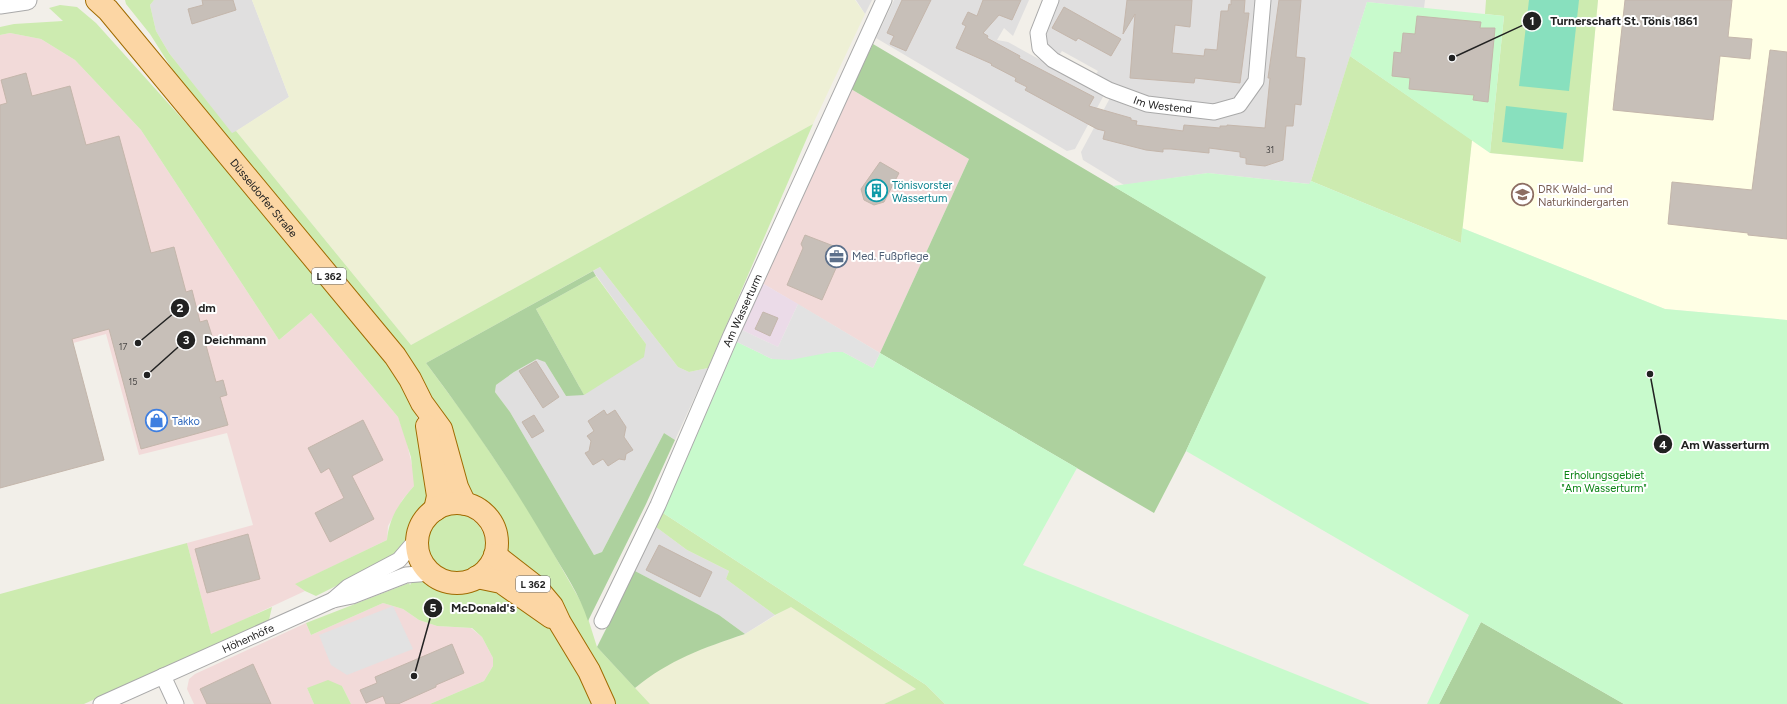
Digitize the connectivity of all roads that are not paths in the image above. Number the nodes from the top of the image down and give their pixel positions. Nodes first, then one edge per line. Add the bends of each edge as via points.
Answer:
1 (27, 0) edge
2 (97, 0) edge
3 (884, 0) edge
4 (1051, 0) edge
5 (1263, 0) edge
6 (0, 4) edge
7 (422, 403) junction
8 (465, 504) junction
9 (434, 510) junction
10 (417, 538) junction
11 (495, 555) junction
12 (430, 573) junction
13 (477, 578) junction
14 (333, 600) junction
15 (602, 620) dead end
16 (560, 623) junction
17 (162, 676) junction
18 (101, 704) edge
19 (176, 704) edge
20 (604, 704) edge

1 - 6 street
2 - 7 main road, Düsseldorfer Straße / L 362 via 108,10 390,350 410,379
3 - 15 street, Am Wasserturm via 731,334 658,505
4 - 5 street, Im Westend via 1038,33 1040,48 1053,60 1110,90 1147,104 1214,112 1239,105 1256,81
7 - 8 main road, Düsseldorfer Straße / L 362 via 441,429 457,487
7 - 9 main road, Düsseldorfer Straße / L 362 via 438,496
8 - 9 main road via 449,504
8 - 11 main road via 477,508 488,517 497,542
9 - 10 main road via 423,522
10 - 12 main road via 417,551
10 - 14 street, Höhenhöfe via 399,560 348,587
11 - 13 main road via 488,568
11 - 16 main road, L 362 via 536,587 552,606
12 - 13 main road via 441,580 453,583
12 - 14 street, Höhenhöfe via 406,575 352,596
13 - 16 main road, L 362 via 501,582
14 - 17 street, Höhenhöfe
16 - 20 main road, L 362 via 589,671
17 - 18 street, Höhenhöfe
17 - 19 street

